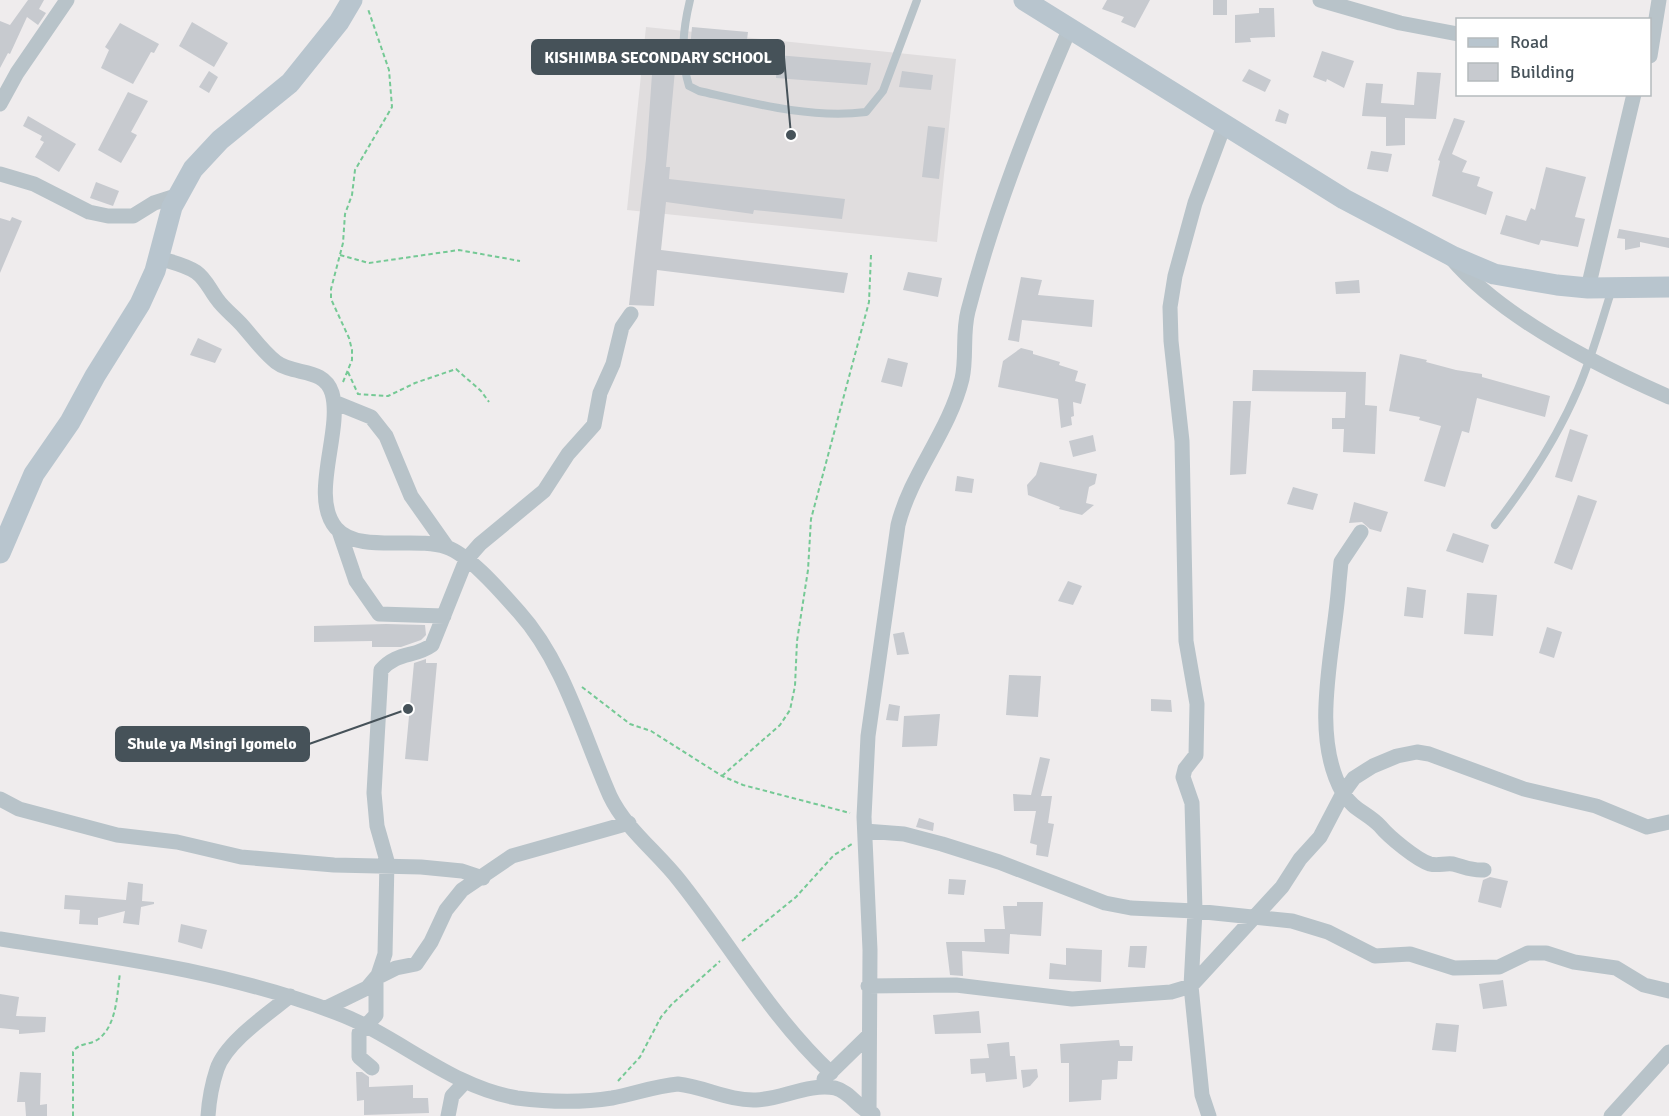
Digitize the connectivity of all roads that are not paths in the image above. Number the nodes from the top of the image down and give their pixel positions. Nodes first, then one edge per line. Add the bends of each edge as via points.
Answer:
1 (67, 0) edge
2 (690, 0) edge
3 (917, 0) edge
4 (1024, 0) edge
5 (1320, 0) edge
6 (1659, 0) edge
7 (360, 3) edge
8 (1070, 28) junction
9 (1456, 34) edge
10 (1651, 50) edge
11 (1634, 96) edge
12 (0, 104) edge
13 (1225, 123) junction
14 (0, 174) edge
15 (179, 195) junction
16 (1446, 253) junction
17 (159, 258) junction
18 (1669, 287) edge
19 (1588, 288) junction
20 (1613, 288) junction
21 (631, 314) dead end
22 (1590, 357) junction
23 (1669, 397) edge
24 (334, 402) junction
25 (1495, 525) dead end
26 (339, 531) junction
27 (1361, 532) dead end
28 (447, 547) junction
29 (0, 553) edge
30 (466, 560) junction
31 (444, 616) junction
32 (1343, 793) junction
33 (0, 798) edge
34 (1669, 822) edge
35 (629, 823) junction
36 (865, 829) junction
37 (387, 865) junction
38 (1484, 870) dead end
39 (482, 878) junction
40 (1195, 911) junction
41 (1251, 918) junction
42 (0, 939) edge
43 (376, 978) junction
44 (868, 986) junction
45 (1191, 986) junction
46 (1669, 991) edge
47 (290, 996) junction
48 (326, 1008) junction
49 (366, 1026) junction
50 (868, 1036) junction
51 (1669, 1052) edge
52 (372, 1068) dead end
53 (831, 1073) junction
54 (465, 1082) junction
55 (817, 1088) junction
56 (872, 1115) edge
57 (208, 1116) edge
58 (448, 1116) edge
59 (1209, 1116) edge
60 (1611, 1116) edge

1 - 12 street
2 - 3 lane via 684,25 683,66 689,86 794,110 853,114 866,112 883,91
4 - 8 street
5 - 9 street via 1400,23
6 - 10 street
7 - 15 street via 339,22 290,83 206,153
8 - 13 street
8 - 36 street via 1039,99 988,241 964,329 962,380 900,515 868,736
11 - 19 street
13 - 16 street via 1344,199
13 - 40 street via 1195,203 1170,308 1182,441 1186,641 1197,704 1196,754 1183,777 1192,803
14 - 15 street via 34,184 89,212 108,216 133,216 154,203
15 - 17 street via 172,207
16 - 19 street via 1494,274
16 - 22 street via 1491,298
17 - 24 street via 198,274 266,354 282,366 323,378
17 - 29 street via 132,320 34,474
18 - 20 street
19 - 20 street
20 - 22 lane
21 - 30 street via 622,327 613,364 600,393 594,425 568,454 544,491
22 - 23 street
22 - 25 lane via 1543,455
24 - 26 street via 326,494 329,514
24 - 28 street via 371,417 386,436 411,496
26 - 28 street via 372,543 423,542
26 - 31 street via 356,581 379,614
27 - 32 street via 1341,562 1326,712 1328,755
28 - 30 street
30 - 31 street
30 - 35 street via 525,619 561,677 610,796
31 - 37 street via 432,645 424,651 389,660 381,670 374,792 377,826
32 - 34 street via 1354,778 1373,766 1421,752 1524,789 1596,806 1647,827
32 - 38 street via 1355,809 1429,864 1449,863 1472,871
32 - 41 street via 1320,837
33 - 37 street via 19,809 117,836 177,842 241,857 334,866
35 - 39 street via 512,856
35 - 53 street via 676,876 788,1026
36 - 40 street via 942,844 1105,903
36 - 44 street
37 - 39 street via 462,871
37 - 43 street via 385,954
39 - 43 street via 462,890 446,910 416,964
40 - 41 street
40 - 45 street
41 - 45 street
41 - 46 street via 1310,926 1375,956 1410,954 1454,968 1499,967 1524,954 1546,953 1616,968 1644,985
42 - 47 street via 207,973
43 - 48 street via 359,994
43 - 49 street via 376,1015
44 - 45 street via 956,985 1072,999 1171,992
44 - 50 street
45 - 59 street via 1202,1095
47 - 48 street
47 - 57 street via 224,1056 217,1068
48 - 49 street
49 - 52 street via 359,1033 359,1057
49 - 54 street
50 - 53 street
50 - 56 street
51 - 60 street
53 - 55 street
54 - 55 street via 494,1093 547,1102 603,1099 678,1084 754,1100
54 - 58 street via 452,1096
55 - 56 street via 837,1088

